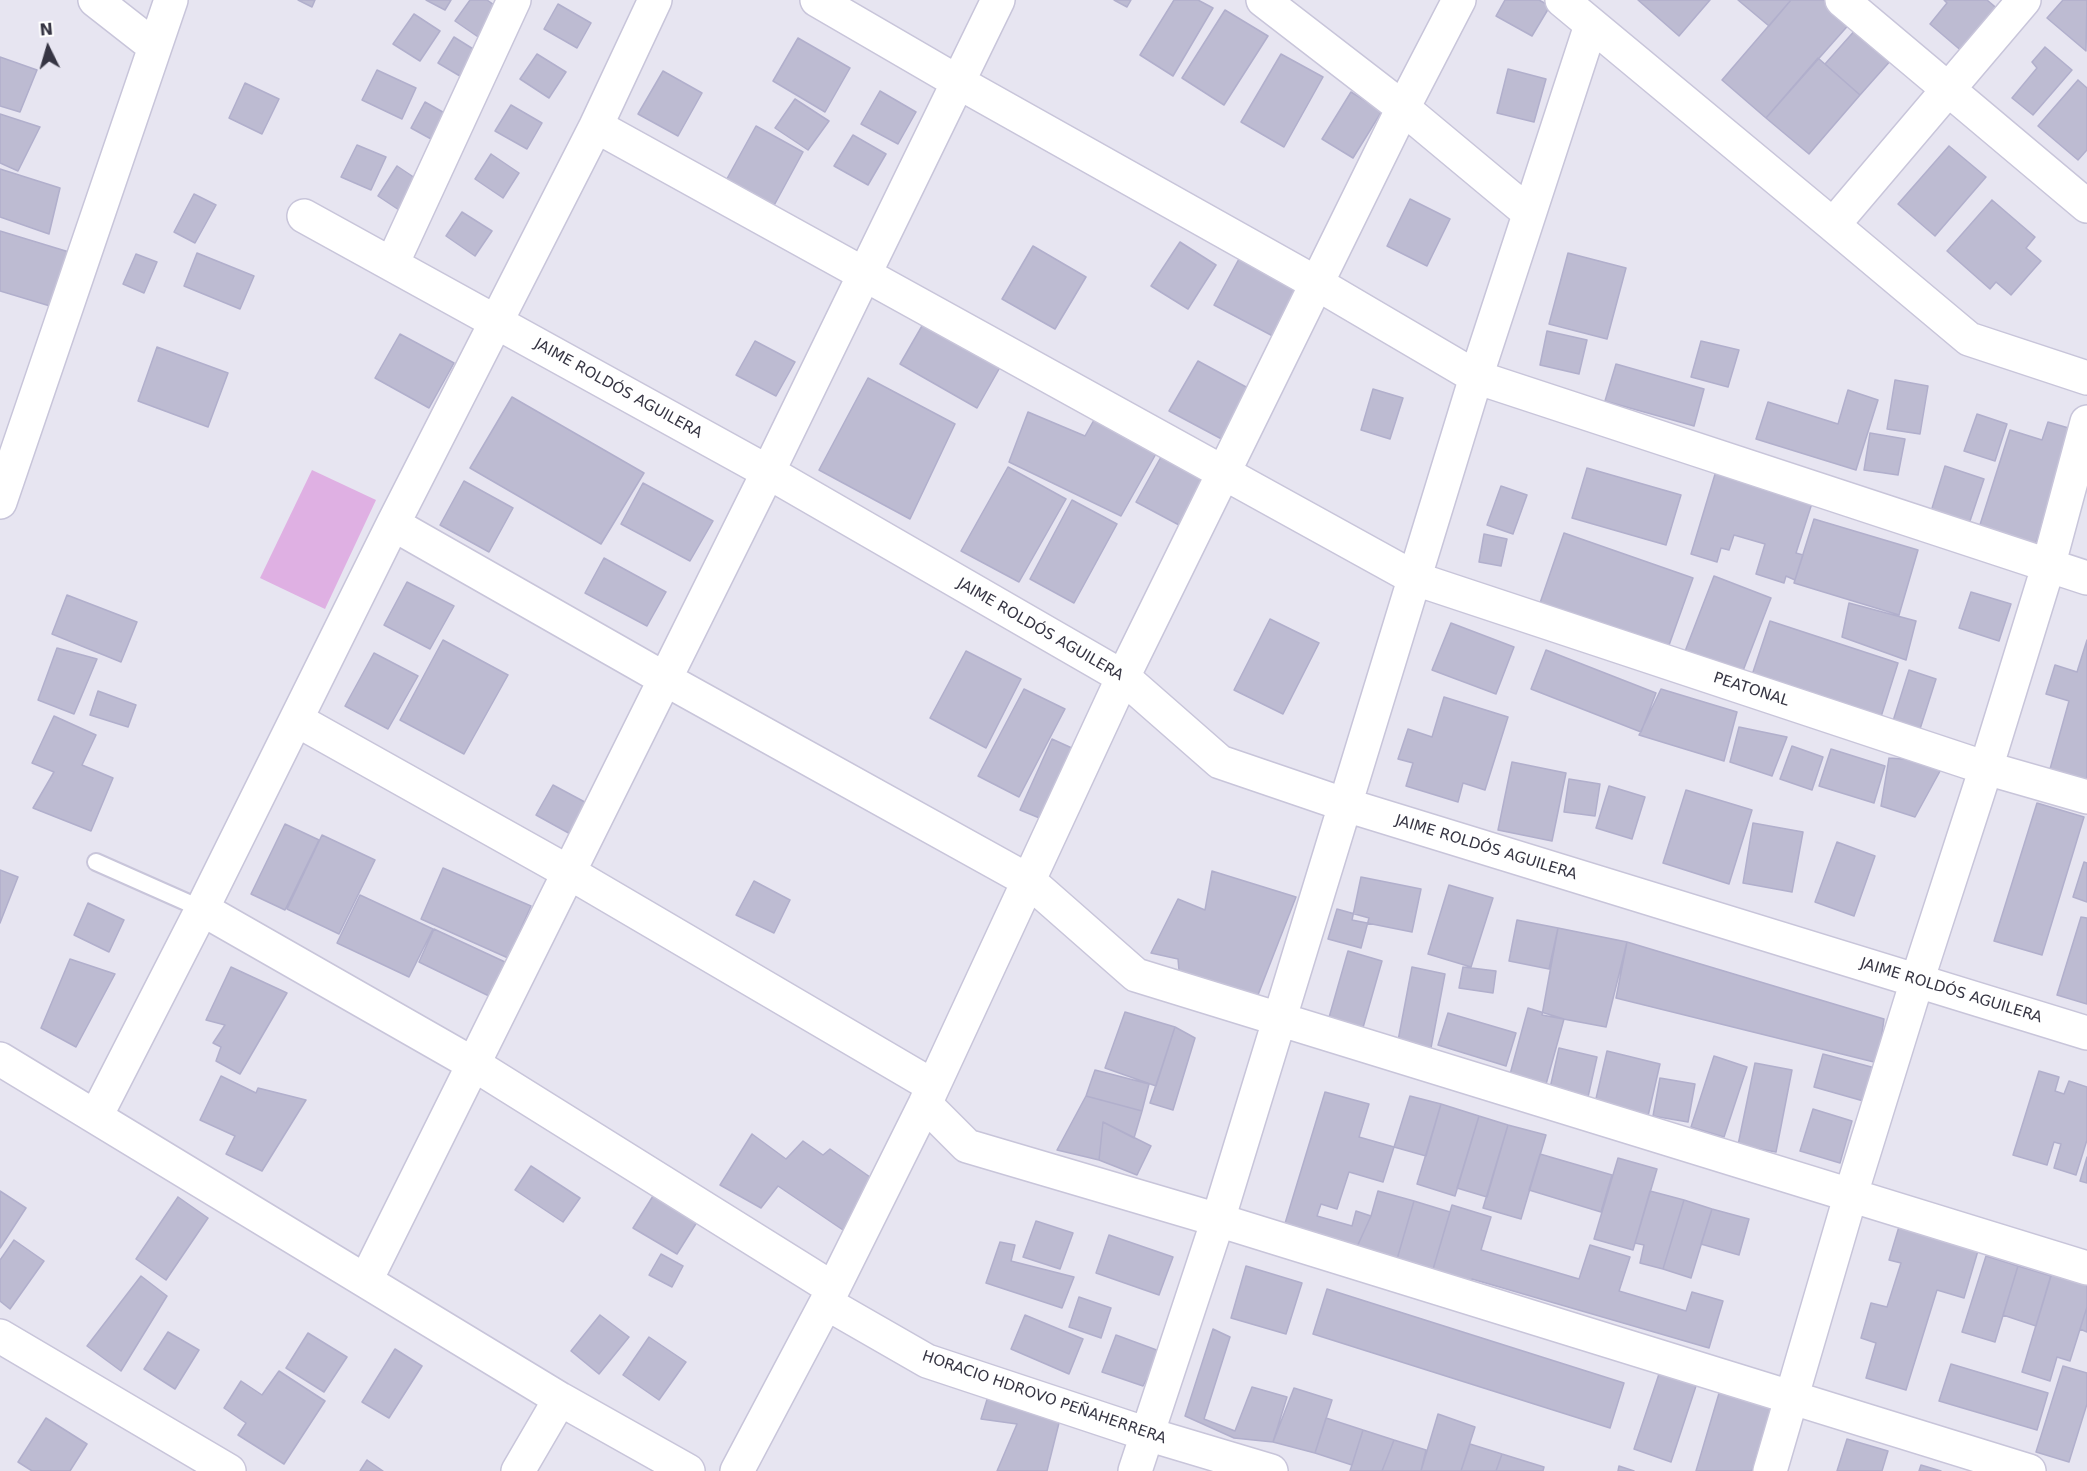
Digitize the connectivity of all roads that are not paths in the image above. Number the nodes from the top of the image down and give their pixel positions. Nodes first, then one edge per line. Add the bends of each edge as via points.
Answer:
1 (95, 0) edge
2 (171, 0) edge
3 (514, 0) edge
4 (655, 0) edge
5 (817, 0) edge
6 (999, 0) edge
7 (1263, 0) edge
8 (1459, 0) edge
9 (1562, 0) edge
10 (1842, 0) edge
11 (2024, 0) edge
12 (1591, 25) junction
13 (154, 47) junction
14 (958, 82) junction
15 (1949, 90) junction
16 (1403, 108) junction
17 (596, 126) junction
18 (2087, 206) edge
19 (1529, 213) junction
20 (304, 216) dead end
21 (1833, 225) junction
22 (392, 264) junction
23 (864, 275) junction
24 (1316, 283) junction
25 (497, 321) junction
26 (1476, 377) junction
27 (2087, 378) edge
28 (2087, 422) edge
29 (768, 472) junction
30 (1224, 474) junction
31 (0, 502) edge
32 (393, 524) junction
33 (2048, 567) junction
34 (2087, 578) edge
35 (1416, 579) junction
36 (1123, 677) junction
37 (665, 679) junction
38 (297, 720) junction
39 (1986, 768) junction
40 (2087, 797) edge
41 (1346, 805) junction
42 (96, 862) dead end
43 (570, 873) junction
44 (1029, 881) junction
45 (202, 909) junction
46 (1917, 981) junction
47 (1281, 1019) junction
48 (2087, 1033) edge
49 (0, 1059) edge
50 (475, 1065) junction
51 (929, 1095) junction
52 (96, 1116) junction
53 (1851, 1194) junction
54 (1218, 1220) junction
55 (2087, 1268) edge
56 (366, 1280) junction
57 (829, 1295) junction
58 (0, 1336) edge
59 (1792, 1397) junction
60 (560, 1399) junction
61 (1147, 1434) junction
62 (230, 1471) edge
63 (518, 1471) edge
64 (688, 1471) edge
65 (737, 1471) edge
66 (1135, 1471) edge
67 (1271, 1471) edge
68 (1770, 1471) edge
69 (2029, 1471) edge

1 - 13 street
2 - 13 street
3 - 22 street
4 - 17 street
5 - 14 street
6 - 14 street
7 - 16 street
8 - 16 street
9 - 12 street
10 - 15 street
11 - 15 street
12 - 19 street
12 - 21 street
13 - 31 street
14 - 23 street
14 - 24 street
15 - 18 street
15 - 21 street
16 - 19 street
16 - 24 street
17 - 23 street, PEATONAL
17 - 25 street
19 - 26 street
20 - 22 street, JAIME ROLDÓS AGUILERA
21 - 27 street via 1969,339
22 - 25 street, JAIME ROLDÓS AGUILERA
23 - 29 street
23 - 30 street, PEATONAL
24 - 26 street
24 - 30 street
25 - 29 street, JAIME ROLDÓS AGUILERA
25 - 32 street
26 - 33 street
26 - 35 street
28 - 33 street
29 - 36 street, JAIME ROLDÓS AGUILERA
29 - 37 street
30 - 35 street, PEATONAL
30 - 36 street
32 - 37 street
32 - 38 street
33 - 34 street
33 - 39 street
35 - 39 street, PEATONAL
35 - 41 street
36 - 41 street, JAIME ROLDÓS AGUILERA via 1220,762
36 - 44 street
37 - 43 street
37 - 44 street
38 - 43 street
38 - 45 street
39 - 40 street, PEATONAL
39 - 46 street
41 - 46 street, JAIME ROLDÓS AGUILERA
41 - 47 street
42 - 45 lane
43 - 50 street
43 - 51 street
44 - 47 street via 1136,975
44 - 51 street
45 - 50 street, HORACIO HDROVO PEÑAHERRERA
45 - 52 street
46 - 48 street, JAIME ROLDÓS AGUILERA
46 - 53 street
47 - 53 street
47 - 54 street
49 - 52 street
50 - 56 street
50 - 57 street, HORACIO HDROVO PEÑAHERRERA
51 - 54 street via 967,1146
51 - 57 street
52 - 56 street
53 - 55 street
53 - 59 street
54 - 59 street
54 - 61 street
56 - 60 street
57 - 61 street, HORACIO HDROVO PEÑAHERRERA via 927,1361
57 - 65 street
58 - 62 street
59 - 68 street
59 - 69 street
60 - 63 street
60 - 64 street
61 - 66 street
61 - 67 street, HORACIO HDROVO PEÑAHERRERA

